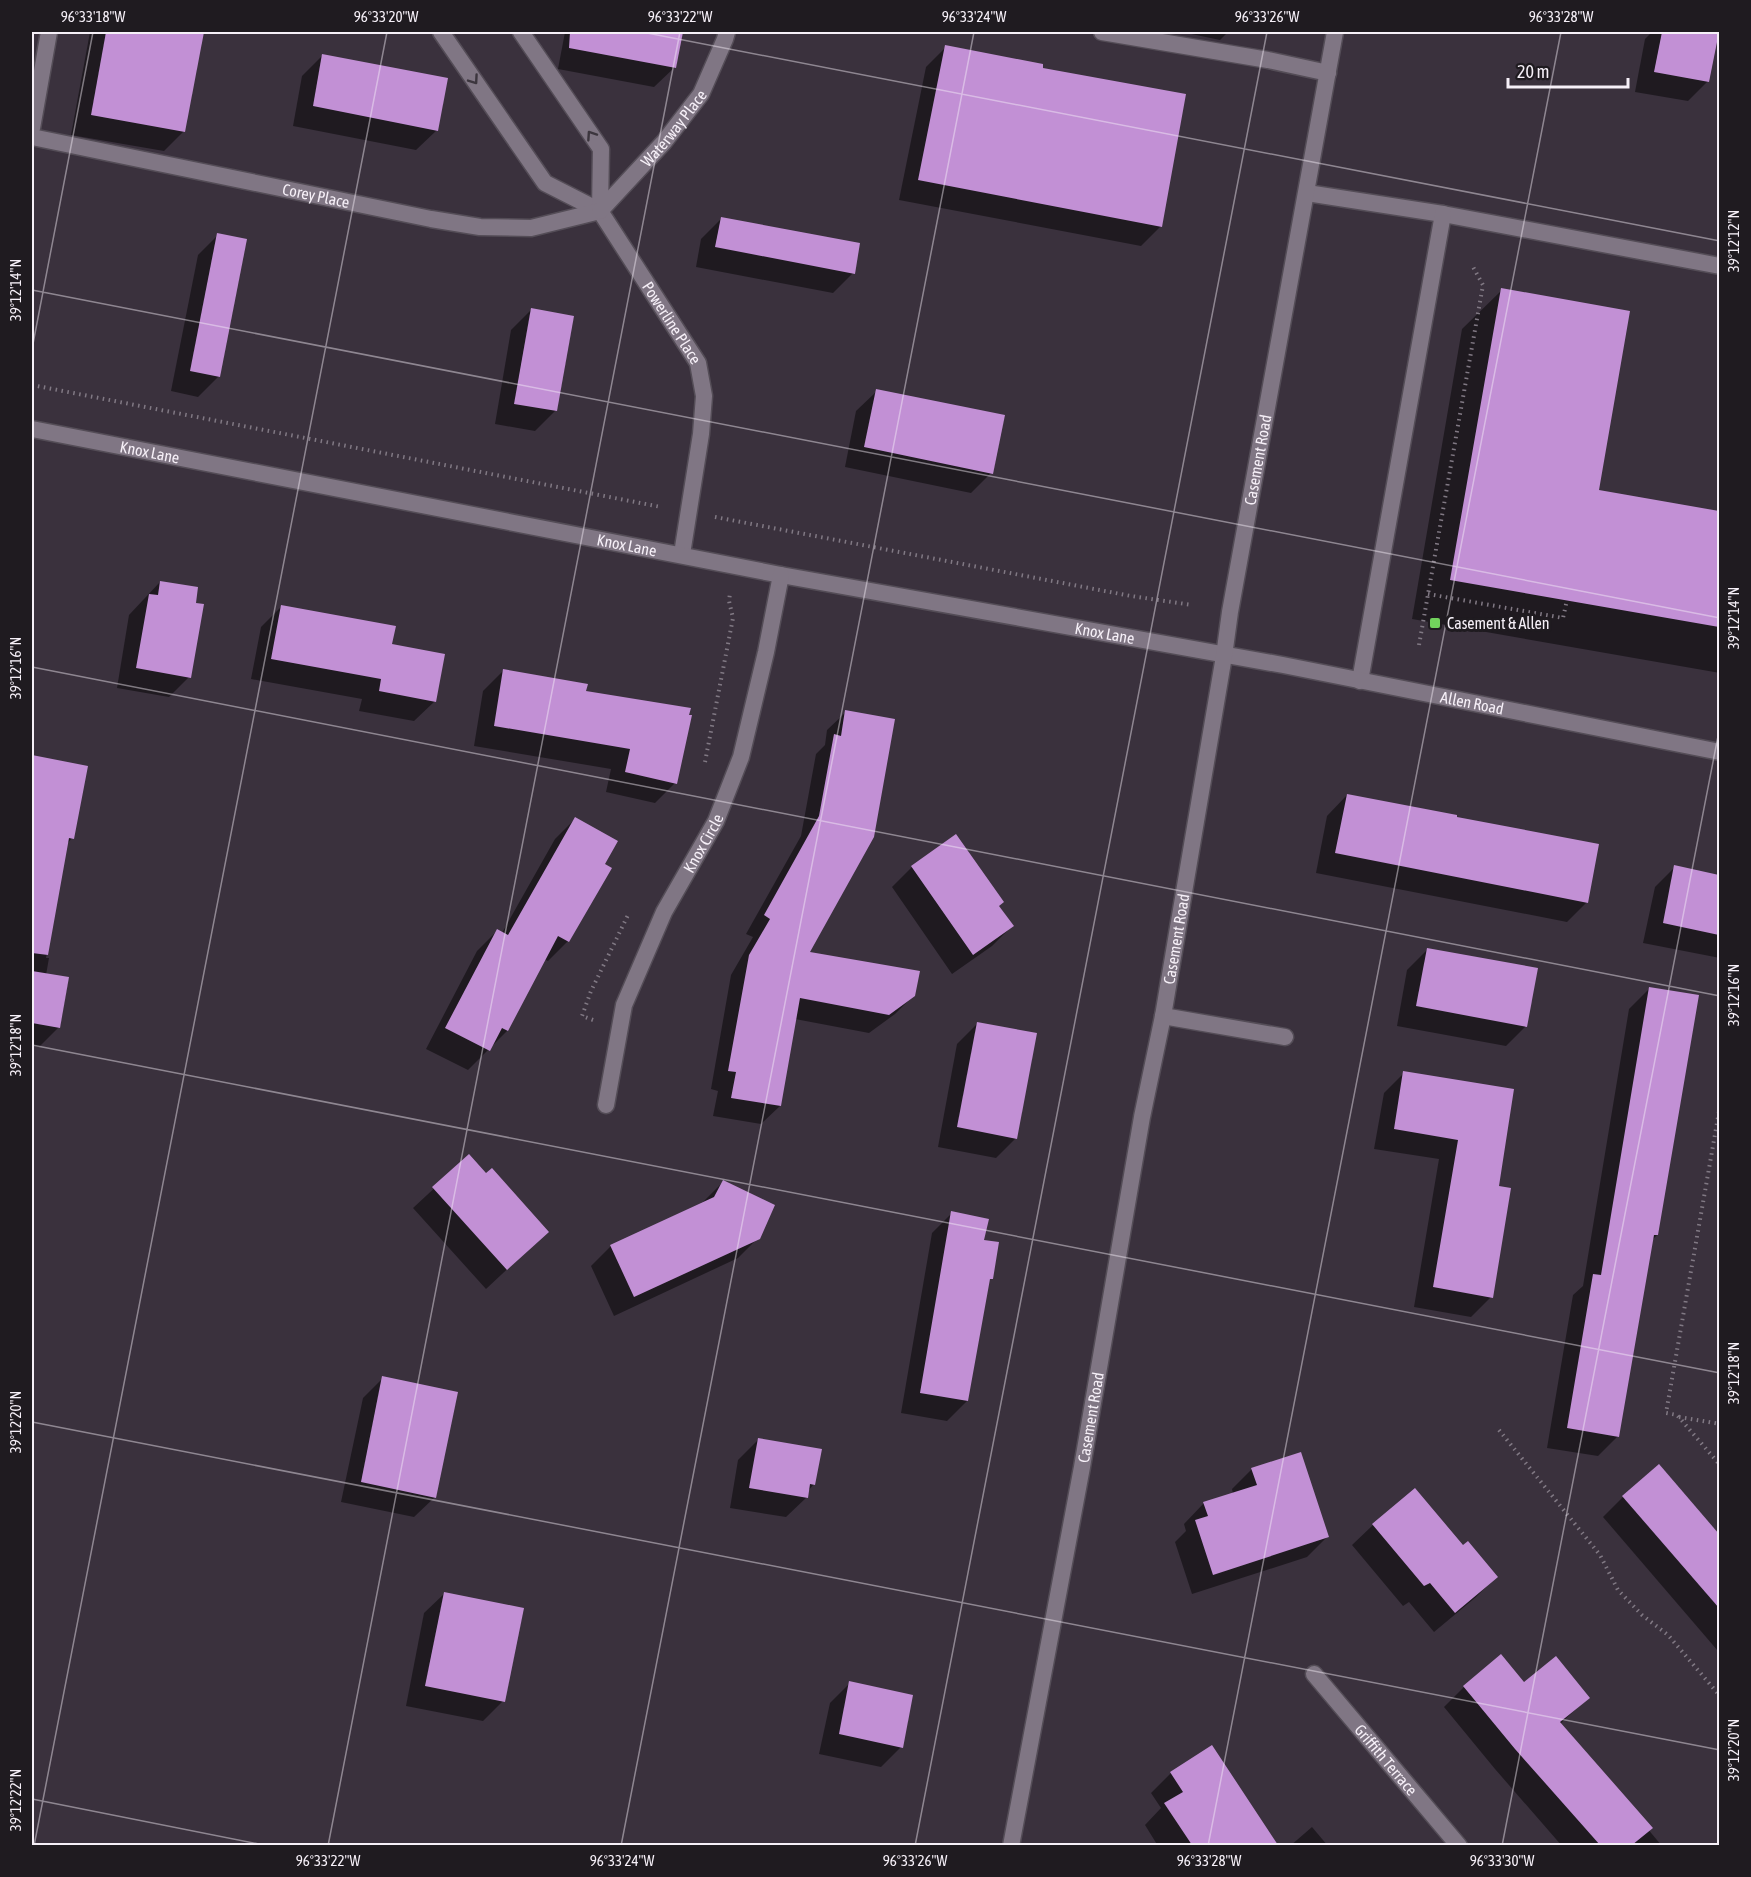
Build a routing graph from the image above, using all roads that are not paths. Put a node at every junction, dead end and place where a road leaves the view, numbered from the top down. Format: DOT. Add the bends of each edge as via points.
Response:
graph roads {
  1 [pos="49,32"];
  2 [pos="441,32"];
  3 [pos="521,32"];
  4 [pos="727,32"];
  5 [pos="1102,32"];
  6 [pos="1335,32"];
  7 [pos="1328,73"];
  8 [pos="32,128"];
  9 [pos="32,137"];
  10 [pos="1307,193"];
  11 [pos="600,211"];
  12 [pos="1443,214"];
  13 [pos="1719,266"];
  14 [pos="32,429"];
  15 [pos="682,554"];
  16 [pos="781,574"];
  17 [pos="1224,656"];
  18 [pos="1360,681"];
  19 [pos="1719,752"];
  20 [pos="1163,1016"];
  21 [pos="1286,1036"];
  22 [pos="606,1105"];
  23 [pos="1314,1674"];
  24 [pos="1011,1845"];
  25 [pos="1459,1845"];
  1 -- 8 [label="street"];
  2 -- 11 [label="street, one-way" via="545,183"];
  11 -- 3 [label="street, one-way" via="601,149"];
  4 -- 11 [label="street, Waterway Place" via="701,94 664,142"];
  5 -- 7 [label="street"];
  6 -- 7 [label="street, Casement Road"];
  7 -- 10 [label="street, Casement Road"];
  9 -- 11 [label="street, Corey Place" via="480,227 531,228"];
  10 -- 12 [label="street"];
  10 -- 17 [label="street, Casement Road"];
  11 -- 15 [label="street, Powerline Place" via="698,363 704,396 701,434"];
  12 -- 13 [label="street"];
  12 -- 18 [label="street"];
  14 -- 15 [label="street, Knox Lane"];
  15 -- 16 [label="street, Knox Lane"];
  16 -- 17 [label="street, Knox Lane"];
  16 -- 22 [label="street, Knox Circle" via="741,757 716,821 664,912 624,1005"];
  17 -- 18 [label="street, Allen Road"];
  17 -- 20 [label="street, Casement Road"];
  18 -- 19 [label="street, Allen Road"];
  20 -- 21 [label="street"];
  20 -- 24 [label="street, Casement Road"];
  23 -- 25 [label="street, Griffith Terrace"];
}
